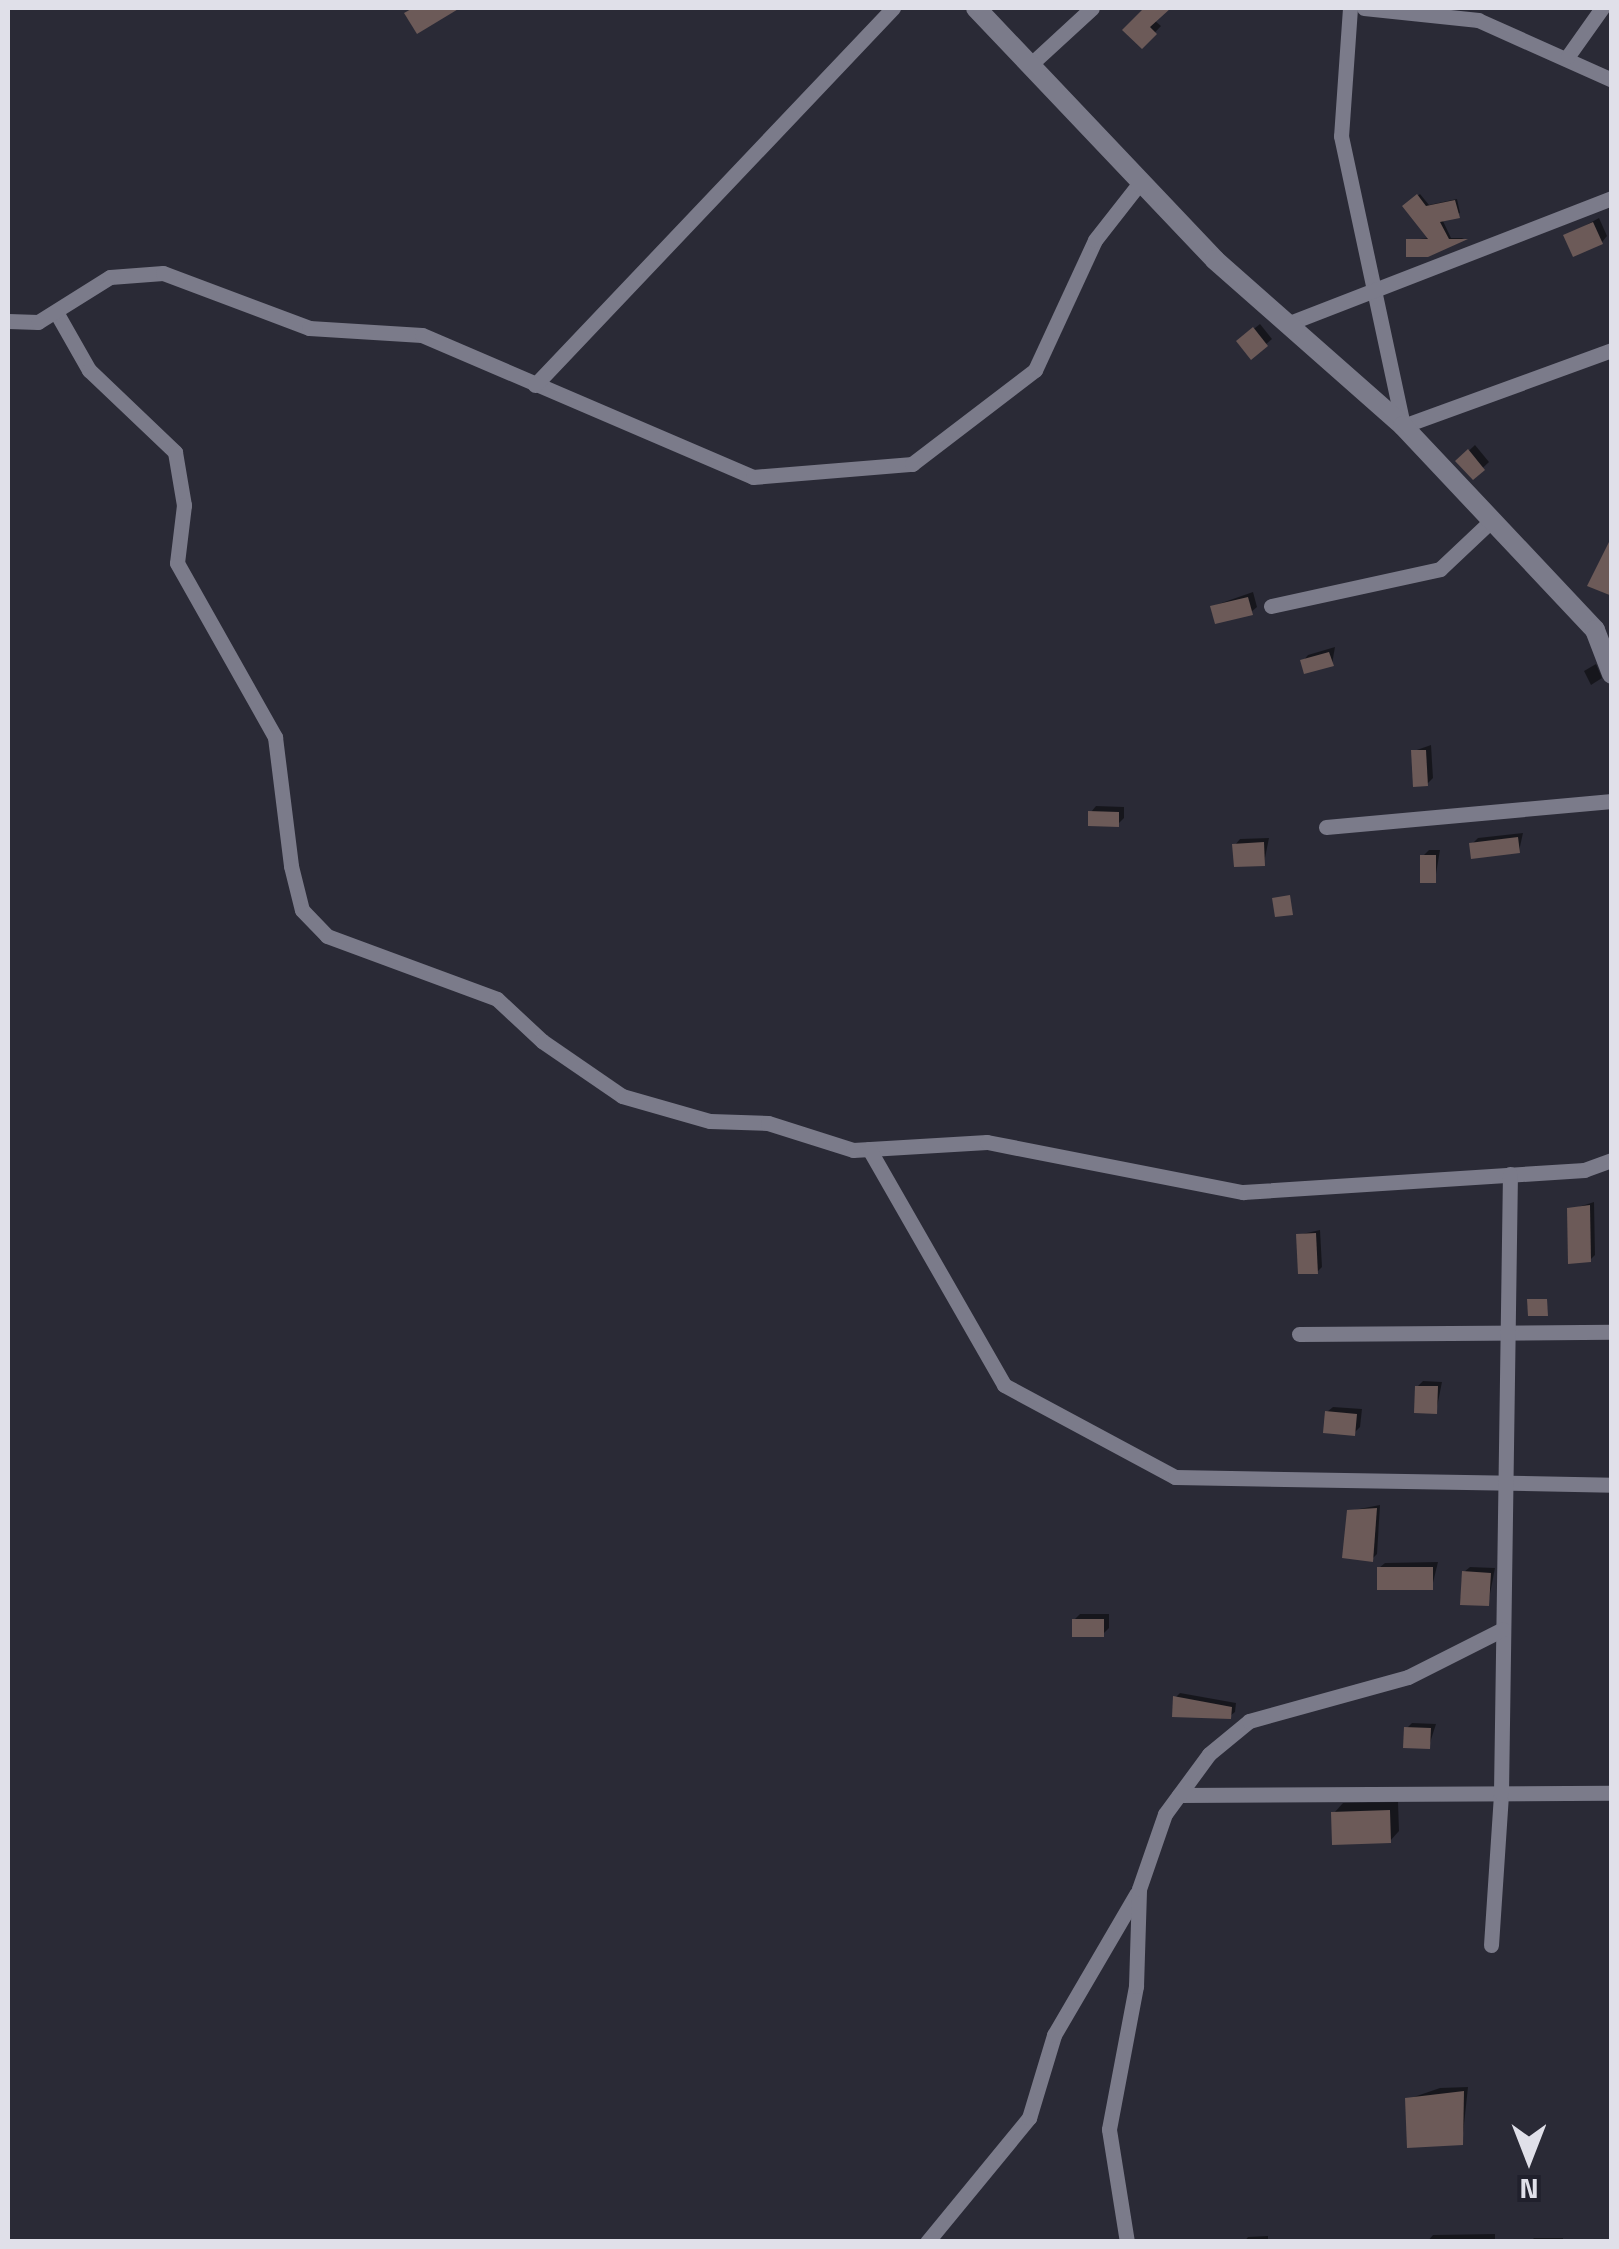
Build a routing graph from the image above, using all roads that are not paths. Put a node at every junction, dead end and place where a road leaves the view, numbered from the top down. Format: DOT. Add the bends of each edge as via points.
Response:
graph roads {
  1 [pos="893,8"];
  2 [pos="976,8"];
  3 [pos="1092,8"];
  4 [pos="1350,8"];
  5 [pos="1364,8"];
  6 [pos="1602,8"];
  7 [pos="1480,14"];
  8 [pos="1568,56"];
  9 [pos="1030,65"];
  10 [pos="1612,80"];
  11 [pos="1142,180"];
  12 [pos="1612,198"];
  13 [pos="1374,290"];
  14 [pos="56,312"];
  15 [pos="8,322"];
  16 [pos="1287,324"];
  17 [pos="1612,350"];
  18 [pos="535,385"];
  19 [pos="1404,426"];
  20 [pos="1492,520"];
  21 [pos="1271,606"];
  22 [pos="1603,627"];
  23 [pos="1612,674"];
  24 [pos="1612,801"];
  25 [pos="1326,827"];
  26 [pos="869,1149"];
  27 [pos="1612,1160"];
  28 [pos="1510,1174"];
  29 [pos="1508,1332"];
  30 [pos="1612,1332"];
  31 [pos="1299,1334"];
  32 [pos="1506,1483"];
  33 [pos="1612,1485"];
  34 [pos="1503,1630"];
  35 [pos="1612,1792"];
  36 [pos="1501,1793"];
  37 [pos="1179,1795"];
  38 [pos="1139,1889"];
  39 [pos="1492,1945"];
  40 [pos="927,2242"];
  41 [pos="1127,2242"];
  1 -- 18 [label="street"];
  2 -- 9 [label="street"];
  3 -- 9 [label="street"];
  4 -- 13 [label="street" via="1341,136"];
  5 -- 7 [label="street"];
  6 -- 8 [label="street"];
  7 -- 8 [label="street"];
  8 -- 10 [label="street"];
  9 -- 11 [label="street"];
  11 -- 16 [label="street" via="1215,260"];
  11 -- 18 [label="street" via="1095,240 1035,370 912,464 753,476"];
  12 -- 13 [label="street"];
  13 -- 16 [label="street"];
  13 -- 19 [label="street"];
  14 -- 15 [label="street" via="38,322"];
  14 -- 18 [label="street" via="110,277 163,272 309,328 422,335"];
  14 -- 26 [label="street" via="89,370 174,452 184,505 177,563 275,737 294,881 302,910 327,936 497,999 542,1042 622,1096 710,1121 768,1123"];
  16 -- 19 [label="street"];
  17 -- 19 [label="street"];
  19 -- 20 [label="street"];
  20 -- 21 [label="street" via="1440,570"];
  20 -- 22 [label="street"];
  22 -- 23 [label="street"];
  24 -- 25 [label="street"];
  26 -- 28 [label="street" via="987,1142 1243,1192"];
  26 -- 32 [label="street" via="1004,1385 1175,1478"];
  27 -- 28 [label="street" via="1584,1170"];
  28 -- 29 [label="street"];
  29 -- 30 [label="street"];
  29 -- 31 [label="street"];
  29 -- 32 [label="street"];
  32 -- 33 [label="street"];
  32 -- 34 [label="street"];
  34 -- 36 [label="street"];
  34 -- 37 [label="street" via="1408,1677 1249,1720 1209,1754"];
  35 -- 36 [label="street"];
  36 -- 37 [label="street"];
  36 -- 39 [label="street"];
  37 -- 38 [label="street" via="1165,1814"];
  38 -- 40 [label="street" via="1054,2035 1029,2118"];
  38 -- 41 [label="street" via="1136,1986 1109,2128"];
}
